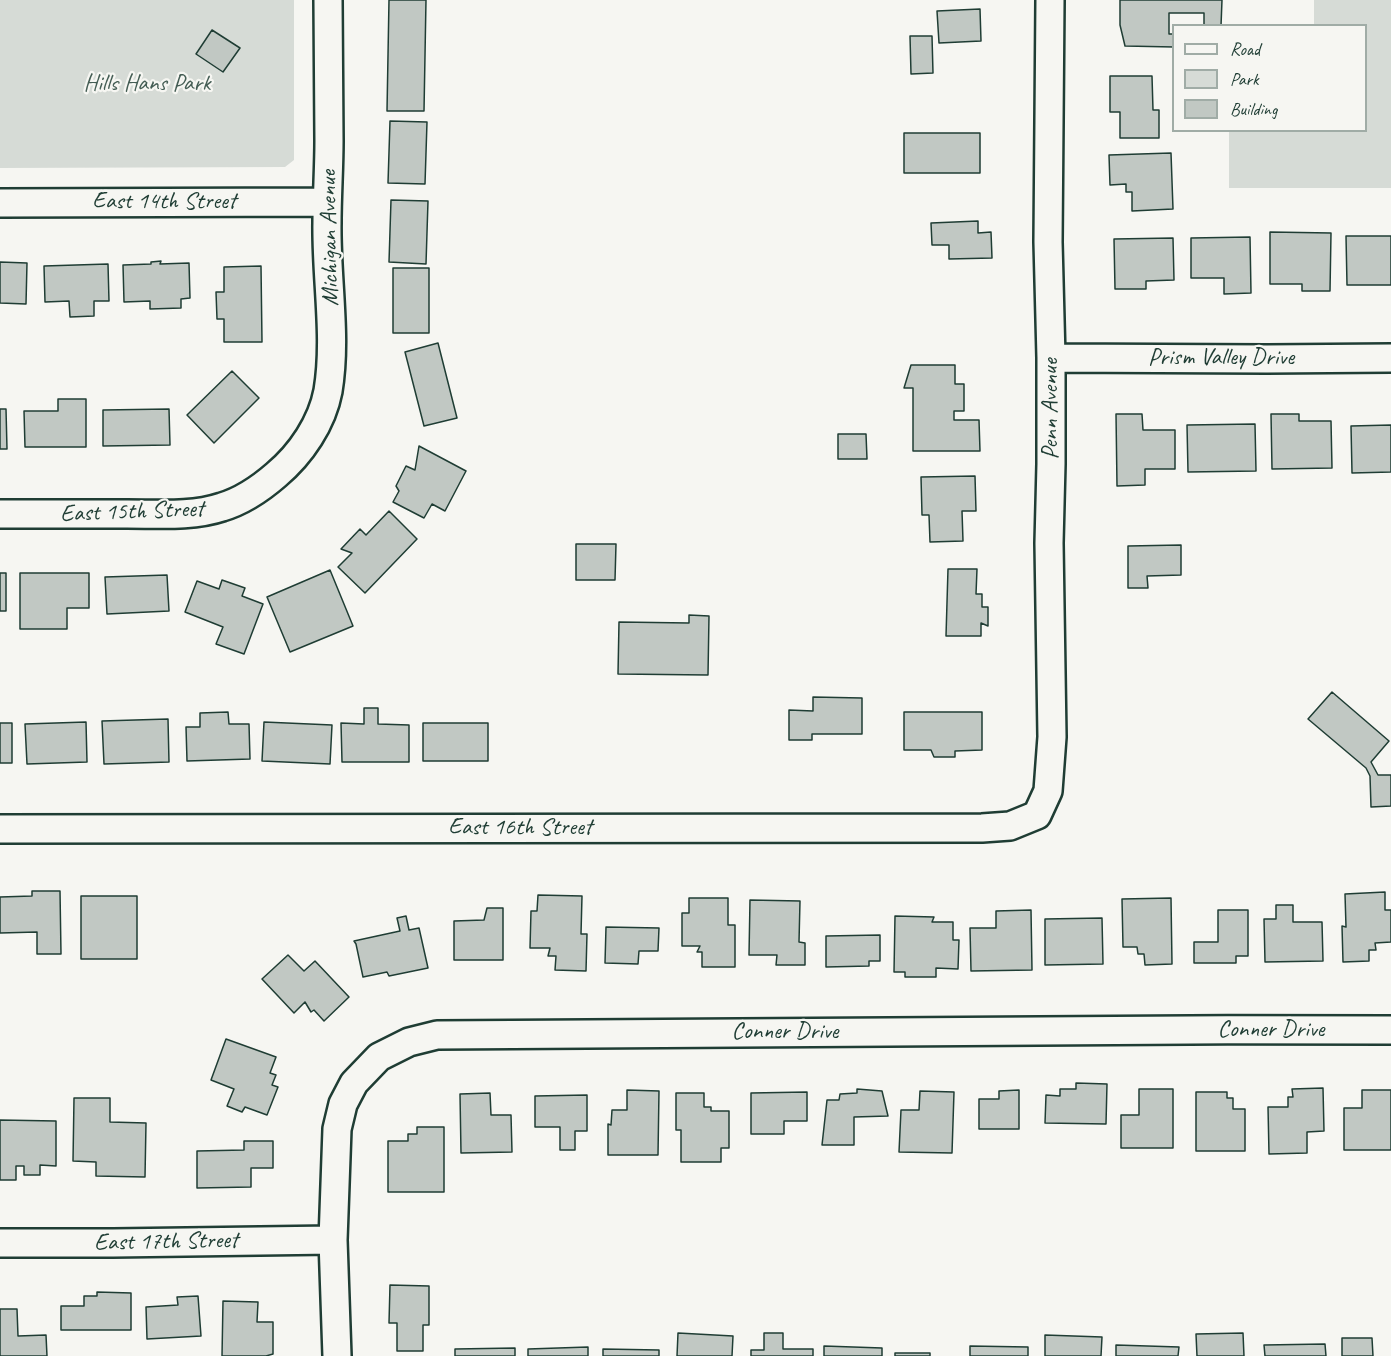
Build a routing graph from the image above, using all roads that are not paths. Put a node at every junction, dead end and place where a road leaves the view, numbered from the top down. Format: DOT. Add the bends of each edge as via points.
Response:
graph roads {
  1 [pos="328,0"];
  2 [pos="1050,0"];
  3 [pos="0,202"];
  4 [pos="327,202"];
  5 [pos="1051,358"];
  6 [pos="1391,358"];
  7 [pos="288,465"];
  8 [pos="0,514"];
  9 [pos="1037,815"];
  10 [pos="0,829"];
  11 [pos="1391,1030"];
  12 [pos="333,1240"];
  13 [pos="0,1243"];
  14 [pos="337,1356"];
  1 -- 4 [label="street, Michigan Avenue"];
  2 -- 5 [label="street, Penn Avenue"];
  3 -- 4 [label="street, East 14th Street"];
  4 -- 7 [label="street, Michigan Avenue" via="331,324 328,393 319,419"];
  5 -- 6 [label="street, Prism Valley Drive"];
  5 -- 9 [label="street, Penn Avenue" via="1052,737 1048,791"];
  7 -- 8 [label="street, East 15th Street" via="245,498 201,513"];
  9 -- 10 [label="street, East 16th Street" via="1011,826 982,828"];
  11 -- 12 [label="street, Conner Drive" via="437,1035 409,1042 380,1057 354,1083 343,1104 337,1129"];
  12 -- 13 [label="street, East 17th Street"];
  12 -- 14 [label="street, Conner Drive"];
}
